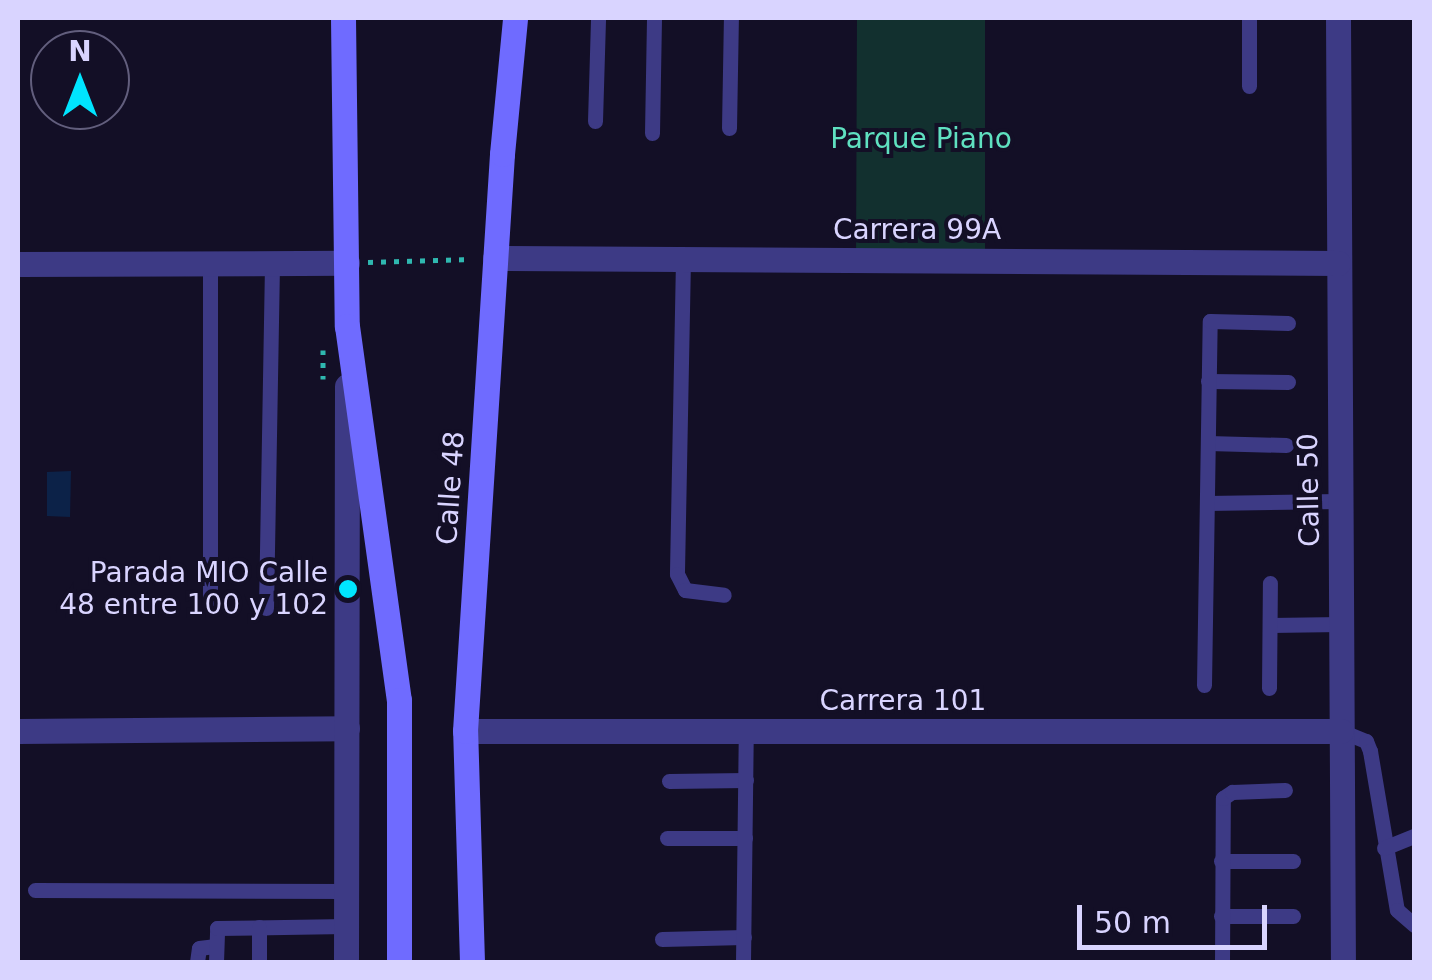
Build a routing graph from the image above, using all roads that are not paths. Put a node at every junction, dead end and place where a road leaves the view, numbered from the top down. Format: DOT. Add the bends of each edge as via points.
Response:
graph roads {
  1 [pos="344,18"];
  2 [pos="514,18"];
  3 [pos="598,18"];
  4 [pos="654,18"];
  5 [pos="731,18"];
  6 [pos="1241,18"];
  7 [pos="1250,18"];
  8 [pos="1338,18"];
  9 [pos="1249,86"];
  10 [pos="595,121"];
  11 [pos="729,128"];
  12 [pos="652,134"];
  13 [pos="495,258"];
  14 [pos="683,259"];
  15 [pos="347,262"];
  16 [pos="272,263"];
  17 [pos="1338,263"];
  18 [pos="18,264"];
  19 [pos="210,264"];
  20 [pos="1288,323"];
  21 [pos="347,326"];
  22 [pos="1208,381"];
  23 [pos="1288,382"];
  24 [pos="1208,443"];
  25 [pos="1286,444"];
  26 [pos="1339,501"];
  27 [pos="1207,503"];
  28 [pos="1270,583"];
  29 [pos="724,595"];
  30 [pos="210,606"];
  31 [pos="266,608"];
  32 [pos="1341,624"];
  33 [pos="1270,625"];
  34 [pos="1204,685"];
  35 [pos="1270,688"];
  36 [pos="348,728"];
  37 [pos="18,730"];
  38 [pos="466,730"];
  39 [pos="746,730"];
  40 [pos="1341,732"];
  41 [pos="746,780"];
  42 [pos="669,781"];
  43 [pos="1286,790"];
  44 [pos="1414,836"];
  45 [pos="667,838"];
  46 [pos="745,838"];
  47 [pos="1384,848"];
  48 [pos="1221,860"];
  49 [pos="1293,861"];
  50 [pos="35,890"];
  51 [pos="346,891"];
  52 [pos="1220,916"];
  53 [pos="1293,916"];
  54 [pos="346,926"];
  55 [pos="1414,926"];
  56 [pos="259,927"];
  57 [pos="744,937"];
  58 [pos="662,938"];
  59 [pos="216,954"];
  60 [pos="197,962"];
  61 [pos="259,962"];
  62 [pos="346,962"];
  63 [pos="400,962"];
  64 [pos="472,962"];
  65 [pos="743,962"];
  66 [pos="1222,962"];
  67 [pos="1343,962"];
  1 -- 15 [label="main road"];
  2 -- 13 [label="main road, Calle 48"];
  3 -- 10 [label="lane"];
  4 -- 12 [label="lane"];
  5 -- 11 [label="lane"];
  6 -- 7 [label="lane"];
  7 -- 9 [label="lane"];
  8 -- 17 [label="street, Calle 50"];
  13 -- 14 [label="street, Carrera 99A"];
  13 -- 38 [label="main road, Calle 48"];
  14 -- 17 [label="street, Carrera 99A"];
  14 -- 29 [label="lane" via="677,574 686,590"];
  15 -- 16 [label="street"];
  15 -- 21 [label="main road"];
  16 -- 19 [label="street"];
  16 -- 31 [label="lane"];
  17 -- 26 [label="street, Calle 50"];
  18 -- 19 [label="street"];
  19 -- 30 [label="lane"];
  20 -- 22 [label="lane" via="1210,321"];
  21 -- 36 [label="street"];
  21 -- 63 [label="main road" via="399,700"];
  22 -- 23 [label="lane"];
  22 -- 24 [label="lane"];
  24 -- 25 [label="lane"];
  24 -- 27 [label="lane"];
  26 -- 27 [label="lane"];
  26 -- 32 [label="street, Calle 50"];
  27 -- 34 [label="lane"];
  28 -- 33 [label="lane"];
  32 -- 33 [label="lane"];
  32 -- 40 [label="street, Calle 50"];
  33 -- 35 [label="lane"];
  36 -- 37 [label="street"];
  36 -- 51 [label="street"];
  38 -- 39 [label="street, Carrera 101"];
  38 -- 64 [label="main road, Calle 48"];
  39 -- 40 [label="street, Carrera 101"];
  39 -- 41 [label="lane"];
  40 -- 47 [label="lane" via="1366,740"];
  40 -- 67 [label="street, Calle 50"];
  41 -- 42 [label="lane"];
  41 -- 46 [label="lane"];
  43 -- 48 [label="lane" via="1223,798"];
  44 -- 47 [label="lane"];
  45 -- 46 [label="lane"];
  46 -- 57 [label="lane"];
  47 -- 55 [label="lane" via="1397,910"];
  48 -- 49 [label="lane"];
  48 -- 52 [label="lane"];
  50 -- 51 [label="lane"];
  51 -- 54 [label="street"];
  52 -- 53 [label="lane"];
  52 -- 66 [label="lane"];
  54 -- 56 [label="lane"];
  54 -- 62 [label="street"];
  56 -- 59 [label="lane" via="217,928"];
  56 -- 61 [label="lane"];
  57 -- 58 [label="lane"];
  57 -- 65 [label="lane"];
  59 -- 60 [label="lane" via="199,948"];
}
